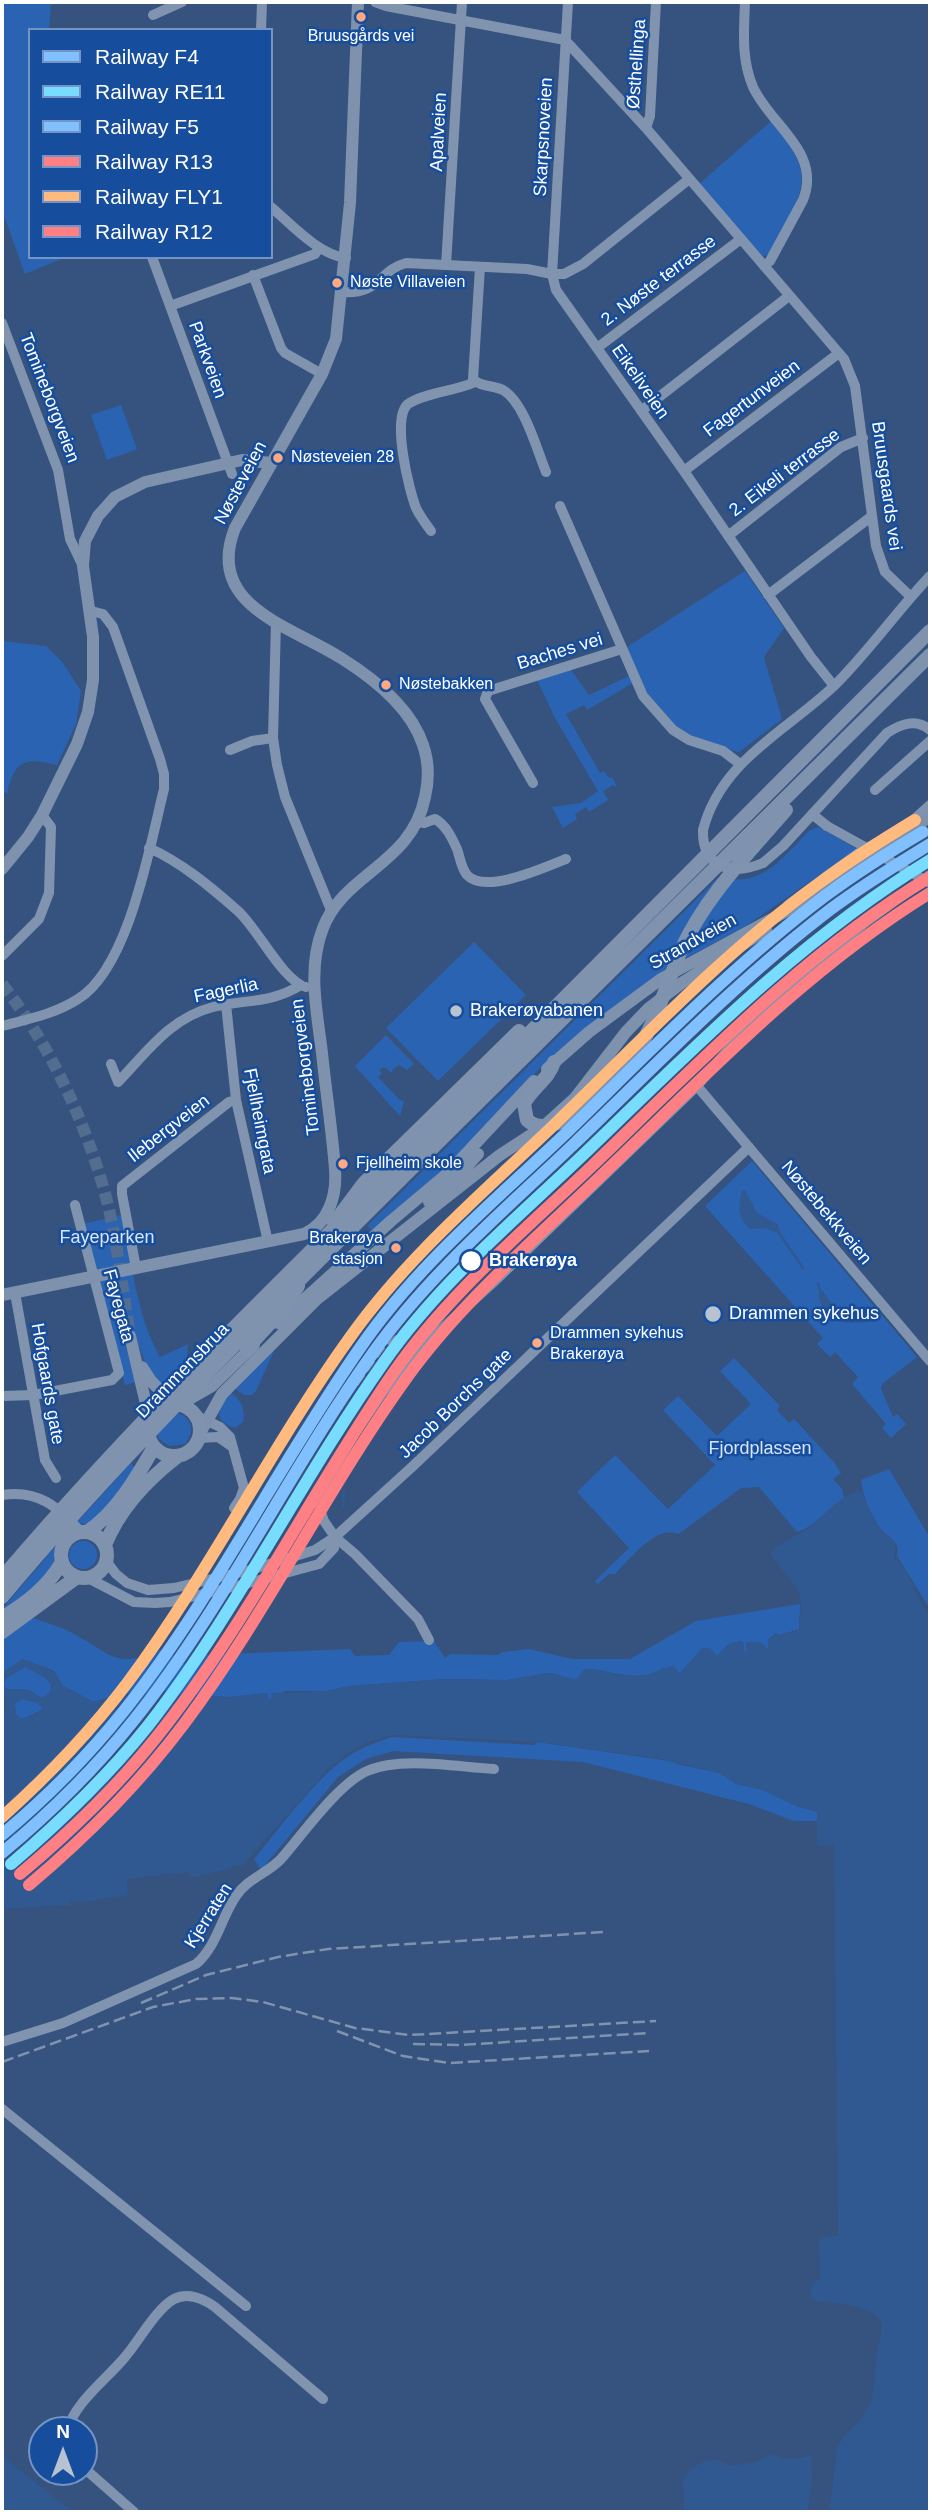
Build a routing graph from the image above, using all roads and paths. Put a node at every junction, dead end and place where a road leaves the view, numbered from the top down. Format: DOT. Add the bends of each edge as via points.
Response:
graph roads {
  1 [pos="182,2"];
  2 [pos="262,2"];
  3 [pos="358,2"];
  4 [pos="375,2"];
  5 [pos="462,2"];
  6 [pos="568,2"];
  7 [pos="656,2"];
  8 [pos="746,2"];
  9 [pos="153,15"];
  10 [pos="462,20"];
  11 [pos="261,28"];
  12 [pos="565,40"];
  13 [pos="646,128"];
  14 [pos="688,180"];
  15 [pos="273,209"];
  16 [pos="741,239"];
  17 [pos="319,248"];
  18 [pos="346,258"];
  19 [pos="153,259"];
  20 [pos="446,265"];
  21 [pos="764,265"];
  22 [pos="480,267"];
  23 [pos="552,274"];
  24 [pos="253,275"];
  25 [pos="342,292"];
  26 [pos="789,296"];
  27 [pos="170,306"];
  28 [pos="2,323"];
  29 [pos="597,348"];
  30 [pos="839,353"];
  31 [pos="322,374"];
  32 [pos="475,382"];
  33 [pos="641,411"];
  34 [pos="863,438"];
  35 [pos="232,466"];
  36 [pos="268,468"];
  37 [pos="684,471"];
  38 [pos="546,472"];
  39 [pos="560,506"];
  40 [pos="872,516"];
  41 [pos="430,531"];
  42 [pos="728,536"];
  43 [pos="83,566"];
  44 [pos="930,576"];
  45 [pos="768,595"];
  46 [pos="911,597"];
  47 [pos="91,611"];
  48 [pos="276,622"];
  49 [pos="930,631"];
  50 [pos="622,649"];
  51 [pos="930,655"];
  52 [pos="834,686"];
  53 [pos="865,720"];
  54 [pos="930,730"];
  55 [pos="274,738"];
  56 [pos="930,741"];
  57 [pos="230,750"];
  58 [pos="740,764"];
  59 [pos="533,783"];
  60 [pos="874,790"];
  61 [pos="930,805"];
  62 [pos="812,814"];
  63 [pos="42,816"];
  64 [pos="927,821"];
  65 [pos="417,822"];
  66 [pos="897,831"];
  67 [pos="149,848"];
  68 [pos="566,859"];
  69 [pos="2,869"];
  70 [pos="930,875"];
  71 [pos="930,883"];
  72 [pos="331,910"];
  73 [pos="749,931"];
  74 [pos="2,956"];
  75 [pos="307,986"];
  76 [pos="568,994"];
  77 [pos="226,1004"];
  78 [pos="2,1026"];
  79 [pos="554,1062"];
  80 [pos="111,1064"];
  81 [pos="697,1086"];
  82 [pos="236,1100"];
  83 [pos="492,1126"];
  84 [pos="543,1127"];
  85 [pos="749,1147"];
  86 [pos="396,1175"];
  87 [pos="75,1205"];
  88 [pos="428,1213"];
  89 [pos="387,1226"];
  90 [pos="268,1242"];
  91 [pos="136,1268"];
  92 [pos="94,1277"];
  93 [pos="8,1294"];
  94 [pos="247,1350"];
  95 [pos="930,1361"];
  96 [pos="34,1395"];
  97 [pos="2,1396"];
  98 [pos="176,1404"];
  99 [pos="201,1418"];
  100 [pos="149,1421"];
  101 [pos="199,1436"];
  102 [pos="154,1447"];
  103 [pos="231,1447"];
  104 [pos="178,1456"];
  105 [pos="56,1478"];
  106 [pos="2,1495"];
  107 [pos="234,1508"];
  108 [pos="56,1510"];
  109 [pos="84,1532"];
  110 [pos="335,1537"];
  111 [pos="66,1541"];
  112 [pos="105,1545"];
  113 [pos="106,1561"];
  114 [pos="62,1562"];
  115 [pos="2,1578"];
  116 [pos="82,1578"];
  117 [pos="2,1597"];
  118 [pos="2,1618"];
  119 [pos="2,1632"];
  120 [pos="429,1640"];
  121 [pos="494,1769"];
  122 [pos="2,2042"];
  123 [pos="2,2109"];
  124 [pos="246,2306"];
  125 [pos="323,2399"];
  126 [pos="74,2416"];
  127 [pos="98,2480"];
  128 [pos="134,2512"];
  1 -- 9 [label="street"];
  2 -- 11 [label="street"];
  3 -- 18 [label="main road, Nøsteveien"];
  4 -- 10 [label="street"];
  5 -- 10 [label="street, Apalveien"];
  6 -- 12 [label="street, Skarpsnoveien"];
  7 -- 13 [label="street, Østhellinga"];
  8 -- 21 [label="street" via="744,52 750,77 766,107 800,150 807,169 803,200"];
  10 -- 12 [label="street"];
  10 -- 20 [label="street, Apalveien"];
  12 -- 13 [label="street, Bruusgaards vei"];
  12 -- 23 [label="street, Skarpsnoveien"];
  13 -- 14 [label="street, Bruusgaards vei"];
  14 -- 16 [label="street, Bruusgaards vei"];
  14 -- 23 [label="street" via="583,264 564,274"];
  15 -- 17 [label="street"];
  16 -- 21 [label="street, Bruusgaards vei"];
  16 -- 29 [label="street, 2. Nøste terrasse"];
  17 -- 18 [label="street"];
  17 -- 24 [label="street" via="315,254"];
  18 -- 25 [label="main road, Nøsteveien"];
  19 -- 27 [label="street, Parkveien"];
  20 -- 22 [label="street"];
  20 -- 25 [label="street" via="403,263 371,288"];
  21 -- 26 [label="street, Bruusgaards vei"];
  22 -- 23 [label="street"];
  22 -- 32 [label="street"];
  23 -- 29 [label="street, Eikeliveien" via="556,290"];
  24 -- 27 [label="street"];
  24 -- 31 [label="street" via="285,354"];
  25 -- 31 [label="main road, Nøsteveien" via="336,339"];
  26 -- 30 [label="street, Bruusgaards vei"];
  26 -- 33 [label="street"];
  27 -- 35 [label="street, Parkveien"];
  28 -- 43 [label="street, Tomineborgveien" via="58,470 70,540"];
  29 -- 33 [label="street, Eikeliveien"];
  30 -- 34 [label="street, Bruusgaards vei" via="851,371"];
  30 -- 37 [label="street, Fagertunveien"];
  31 -- 36 [label="main road, Nøsteveien"];
  32 -- 38 [label="street" via="512,398"];
  32 -- 41 [label="street" via="411,402 401,414 412,494"];
  33 -- 37 [label="street, Eikeliveien"];
  34 -- 40 [label="street, Bruusgaards vei"];
  34 -- 42 [label="street, 2. Eikeli terrasse" via="841,447"];
  35 -- 36 [label="main road"];
  35 -- 43 [label="main road" via="145,482 115,497 90,530"];
  36 -- 48 [label="main road, Nøsteveien" via="232,534 228,565 243,598"];
  37 -- 42 [label="street, Eikeliveien"];
  39 -- 50 [label="street, Baches vei"];
  40 -- 45 [label="street"];
  40 -- 46 [label="street, Bruusgaards vei" via="885,572"];
  42 -- 45 [label="street, Eikeliveien"];
  43 -- 47 [label="main road"];
  44 -- 46 [label="street"];
  45 -- 52 [label="street, Eikeliveien"];
  46 -- 52 [label="street"];
  47 -- 63 [label="main road" via="93,665 88,712"];
  47 -- 67 [label="street" via="103,614 113,627 164,774"];
  48 -- 55 [label="street"];
  48 -- 65 [label="main road, Nøsteveien" via="355,667 411,720 423,742 428,766 425,801"];
  49 -- 76 [label="highway"];
  50 -- 58 [label="street, Baches vei" via="638,686 663,721"];
  50 -- 59 [label="street, Baches vei" via="488,691 485,699"];
  51 -- 53 [label="highway"];
  52 -- 58 [label="street"];
  53 -- 84 [label="highway, bridge" via="713,894 695,921 634,1056 613,1082 579,1110"];
  53 -- 86 [label="highway"];
  54 -- 62 [label="street" via="908,723 887,733"];
  55 -- 57 [label="street"];
  55 -- 72 [label="street" via="285,797"];
  56 -- 60 [label="street"];
  58 -- 62 [label="street, bridge" via="716,796 703,830 705,848 720,865 738,870 763,863"];
  61 -- 66 [label="street"];
  62 -- 71 [label="street, bridge"];
  63 -- 69 [label="main road"];
  63 -- 74 [label="street" via="51,827 49,894 39,919"];
  64 -- 66 [label="street"];
  64 -- 73 [label="main road, Strandveien" via="805,901"];
  64 -- 84 [label="main road, Strandveien" via="892,852 683,982 649,1008 589,1082"];
  65 -- 68 [label="street" via="435,818 441,822 464,870 477,881 515,878"];
  65 -- 72 [label="main road, Nøsteveien" via="402,846"];
  66 -- 73 [label="street"];
  67 -- 75 [label="street, Tomineborgveien" via="168,856 240,912 291,978"];
  67 -- 78 [label="street" via="124,936 97,981 80,998 54,1012"];
  70 -- 81 [label="street" via="783,992 737,1037"];
  72 -- 75 [label="main road, Nøsteveien"];
  73 -- 79 [label="main road, Strandveien" via="661,979"];
  75 -- 77 [label="street, Fagerlia" via="279,997"];
  75 -- 90 [label="main road, Tomineborgveien" via="335,1189 317,1227"];
  76 -- 86 [label="highway"];
  76 -- 94 [label="highway" via="551,1002 496,1052 364,1183 320,1245 284,1308"];
  77 -- 80 [label="street, Fagerlia" via="173,1024 118,1082"];
  77 -- 82 [label="street, Fjellheimgata"];
  79 -- 83 [label="main road, Strandveien"];
  79 -- 84 [label="highway" via="524,1104 527,1120"];
  81 -- 85 [label="street, Nøstebekkveien"];
  81 -- 110 [label="street" via="414,1354 383,1392 320,1496 324,1521"];
  82 -- 90 [label="street, Fjellheimgata"];
  82 -- 91 [label="street, Ilebergveien" via="122,1186"];
  83 -- 88 [label="main road" via="490,1139 428,1203"];
  83 -- 89 [label="main road" via="448,1173"];
  84 -- 88 [label="main road, Strandveien" via="499,1155"];
  85 -- 95 [label="street, Nøstebekkveien"];
  85 -- 110 [label="street, Jacob Borchs gate"];
  86 -- 115 [label="highway, Drammensbrua, bridge" via="166,1397"];
  86 -- 117 [label="highway, Drammensbrua, bridge" via="157,1424"];
  87 -- 92 [label="street, Fayegata"];
  88 -- 89 [label="main road" via="414,1213"];
  88 -- 99 [label="main road, Strandveien" via="306,1309"];
  89 -- 94 [label="main road"];
  90 -- 91 [label="main road, Tomineborgveien"];
  91 -- 92 [label="main road, Tomineborgveien"];
  92 -- 93 [label="main road, Tomineborgveien"];
  92 -- 96 [label="street, Fayegata" via="118,1376"];
  93 -- 96 [label="street, Hofgaards gate"];
  94 -- 98 [label="main road" via="212,1386"];
  96 -- 97 [label="street"];
  96 -- 105 [label="street, Hofgaards gate" via="45,1460"];
  98 -- 99 [label="highway"];
  98 -- 100 [label="highway" via="159,1409"];
  98 -- 100 [label="main road" via="154,1386 130,1336"];
  99 -- 101 [label="highway"];
  99 -- 103 [label="street" via="226,1432"];
  100 -- 102 [label="highway" via="148,1435"];
  101 -- 103 [label="street" via="218,1437"];
  101 -- 104 [label="highway" via="193,1448"];
  102 -- 104 [label="highway"];
  102 -- 109 [label="highway" via="102,1521"];
  103 -- 107 [label="street" via="244,1488"];
  104 -- 112 [label="highway" via="145,1485 112,1528"];
  106 -- 108 [label="street" via="28,1493"];
  108 -- 109 [label="street"];
  108 -- 111 [label="street"];
  109 -- 111 [label="highway"];
  109 -- 112 [label="highway"];
  110 -- 113 [label="street, Jacob Borchs gate" via="306,1554 174,1588 133,1586"];
  110 -- 116 [label="street, Jacob Borchs gate" via="334,1548 319,1564 170,1602 134,1602"];
  110 -- 120 [label="street" via="402,1601"];
  111 -- 114 [label="highway"];
  112 -- 113 [label="highway"];
  113 -- 116 [label="highway" via="100,1572"];
  114 -- 116 [label="highway" via="67,1572"];
  114 -- 118 [label="highway" via="54,1577"];
  116 -- 119 [label="highway"];
  121 -- 122 [label="street, Kjerraten" via="419,1764 387,1765 366,1772 343,1788 272,1868 237,1894 207,1953 196,1964 63,2023"];
  123 -- 124 [label="street"];
  125 -- 126 [label="street" via="215,2306 183,2296 169,2302"];
  127 -- 128 [label="street"];
}
